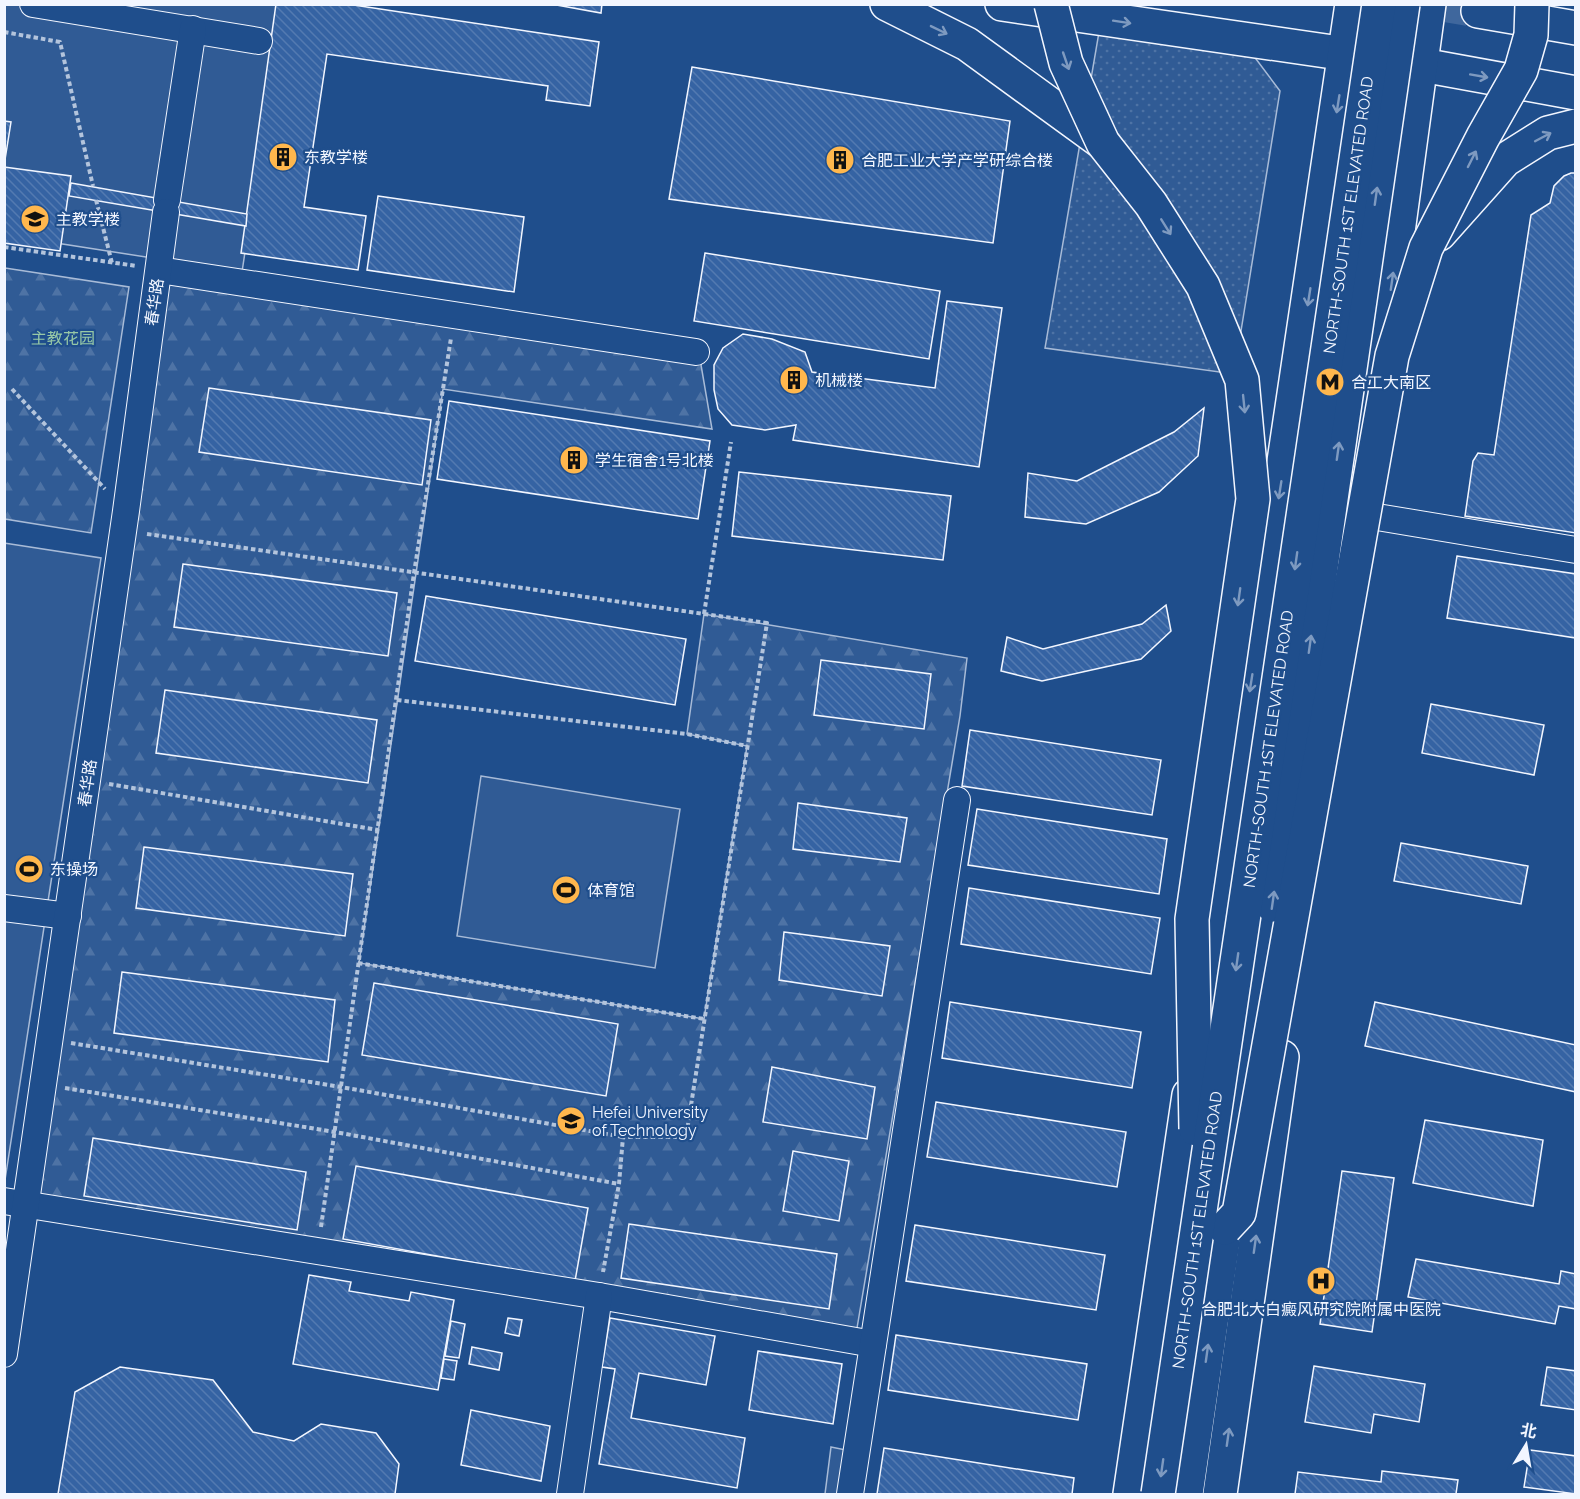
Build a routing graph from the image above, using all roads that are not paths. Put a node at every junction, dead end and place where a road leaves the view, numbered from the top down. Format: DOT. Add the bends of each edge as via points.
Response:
graph roads {
  1 [pos="33,4"];
  2 [pos="887,4"];
  3 [pos="1002,4"];
  4 [pos="1051,4"];
  5 [pos="1352,4"];
  6 [pos="1379,4"];
  7 [pos="1403,4"];
  8 [pos="1430,4"];
  9 [pos="1532,4"];
  10 [pos="1478,11"];
  11 [pos="1575,28"];
  12 [pos="193,30"];
  13 [pos="260,41"];
  14 [pos="1345,55"];
  15 [pos="1422,65"];
  16 [pos="1575,93"];
  17 [pos="1575,126"];
  18 [pos="1103,143"];
  19 [pos="1426,248"];
  20 [pos="159,270"];
  21 [pos="696,352"];
  22 [pos="1359,514"];
  23 [pos="1575,550"];
  24 [pos="957,800"];
  25 [pos="4,908"];
  26 [pos="68,916"];
  27 [pos="15,1203"];
  28 [pos="1211,1226"];
  29 [pos="599,1296"];
  30 [pos="873,1344"];
  31 [pos="4,1354"];
  32 [pos="570,1494"];
  33 [pos="850,1494"];
  34 [pos="1130,1494"];
  35 [pos="1158,1494"];
  36 [pos="1186,1494"];
  37 [pos="1220,1494"];
  1 -- 12 [label="street"];
  2 -- 18 [label="main road, one-way" via="967,44"];
  3 -- 14 [label="main road, one-way"];
  4 -- 18 [label="main road, one-way, bridge" via="1066,63"];
  5 -- 14 [label="main road"];
  6 -- 28 [label="main road, NORTH-SOUTH 1ST ELEVATED ROAD, one-way, bridge"];
  28 -- 7 [label="main road, NORTH-SOUTH 1ST ELEVATED ROAD, one-way, bridge"];
  8 -- 15 [label="main road"];
  19 -- 9 [label="main road, one-way, bridge" via="1521,70 1531,35"];
  10 -- 11 [label="main road"];
  12 -- 13 [label="street"];
  12 -- 20 [label="street, 春华路"];
  14 -- 15 [label="main road"];
  14 -- 34 [label="main road, one-way"];
  15 -- 16 [label="main road, one-way"];
  22 -- 15 [label="main road, one-way"];
  19 -- 17 [label="main road, one-way, bridge" via="1505,160 1548,133"];
  18 -- 28 [label="main road, one-way, bridge" via="1151,204 1203,286 1242,380 1253,499 1192,919"];
  19 -- 28 [label="main road, bridge" via="1392,356 1239,1213"];
  20 -- 21 [label="street"];
  20 -- 26 [label="street, 春华路"];
  22 -- 23 [label="street"];
  37 -- 22 [label="main road, one-way"];
  24 -- 30 [label="street"];
  25 -- 26 [label="street"];
  26 -- 27 [label="street, 春华路" via="44,1085"];
  27 -- 29 [label="street"];
  27 -- 31 [label="street, 春华路"];
  28 -- 35 [label="main road, NORTH-SOUTH 1ST ELEVATED ROAD, one-way, bridge"];
  36 -- 28 [label="main road, NORTH-SOUTH 1ST ELEVATED ROAD, one-way"];
  29 -- 30 [label="street"];
  29 -- 32 [label="street"];
  30 -- 33 [label="street"];
}
